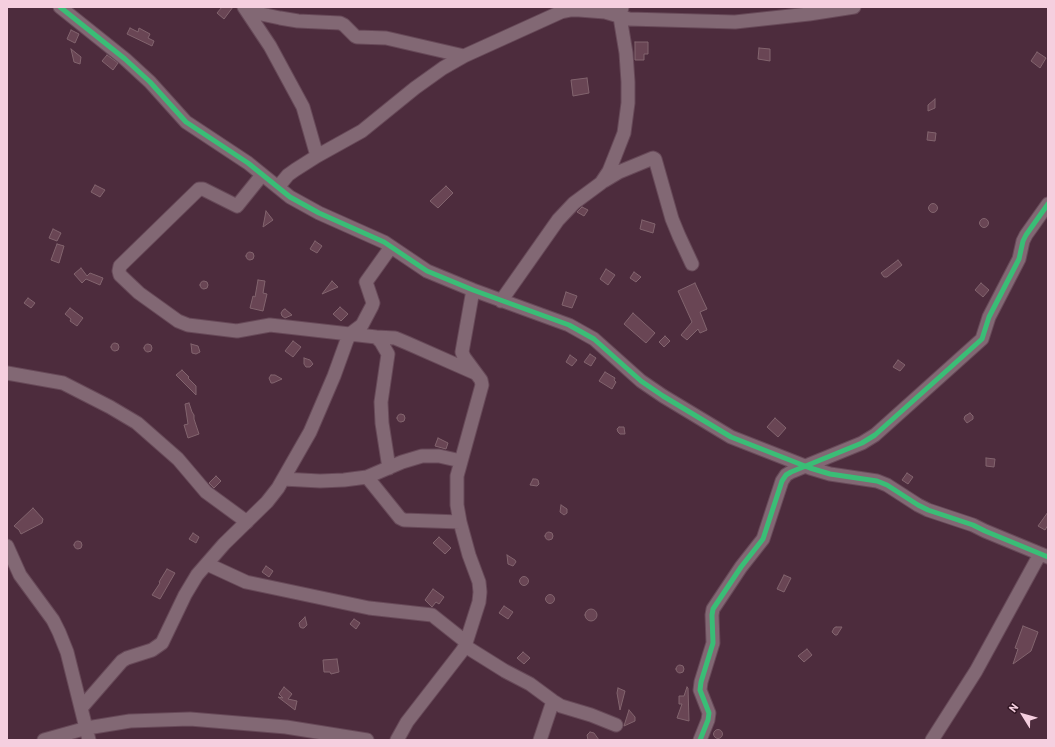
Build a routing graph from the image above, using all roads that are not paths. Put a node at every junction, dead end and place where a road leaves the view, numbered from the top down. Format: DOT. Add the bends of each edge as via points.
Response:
graph roads {
  1 [pos="60,7"];
  2 [pos="854,7"];
  3 [pos="245,9"];
  4 [pos="604,10"];
  5 [pos="621,12"];
  6 [pos="464,56"];
  7 [pos="317,156"];
  8 [pos="262,175"];
  9 [pos="601,183"];
  10 [pos="278,187"];
  11 [pos="1048,204"];
  12 [pos="391,247"];
  13 [pos="692,264"];
  14 [pos="473,290"];
  15 [pos="501,301"];
  16 [pos="350,334"];
  17 [pos="376,338"];
  18 [pos="407,343"];
  19 [pos="388,354"];
  20 [pos="7,373"];
  21 [pos="476,374"];
  22 [pos="461,461"];
  23 [pos="806,466"];
  24 [pos="389,468"];
  25 [pos="367,477"];
  26 [pos="283,479"];
  27 [pos="246,522"];
  28 [pos="460,522"];
  29 [pos="7,546"];
  30 [pos="1044,555"];
  31 [pos="207,564"];
  32 [pos="466,644"];
  33 [pos="553,701"];
  34 [pos="82,707"];
  35 [pos="616,725"];
  36 [pos="88,734"];
  37 [pos="44,740"];
  38 [pos="367,740"];
  39 [pos="397,740"];
  40 [pos="540,740"];
  41 [pos="700,740"];
  42 [pos="932,740"];
  1 -- 8 [label="street" via="125,59 186,122"];
  2 -- 5 [label="street" via="735,22 663,20"];
  3 -- 6 [label="street" via="298,21 340,23 357,37 386,38"];
  3 -- 7 [label="street" via="270,46 303,107"];
  4 -- 5 [label="street"];
  4 -- 6 [label="street" via="561,12"];
  5 -- 9 [label="street" via="628,103 624,134 609,171"];
  6 -- 7 [label="street" via="415,88 362,130"];
  7 -- 10 [label="street" via="288,175"];
  8 -- 10 [label="street"];
  8 -- 16 [label="street" via="237,206 199,189 120,266 120,275 139,293 178,321 188,325 237,331 270,326"];
  9 -- 13 [label="street" via="619,172 655,159 672,219"];
  9 -- 15 [label="street" via="574,203 558,220"];
  10 -- 12 [label="street" via="290,197 319,213"];
  11 -- 23 [label="street" via="1023,241 1019,259 982,338 875,435"];
  12 -- 14 [label="street" via="427,271"];
  12 -- 16 [label="street" via="366,282 372,306 362,325"];
  14 -- 15 [label="street"];
  14 -- 21 [label="street" via="462,352"];
  15 -- 23 [label="street" via="569,325 594,339 641,381 731,437"];
  16 -- 17 [label="street"];
  16 -- 26 [label="street" via="310,432"];
  17 -- 18 [label="street" via="395,338"];
  17 -- 19 [label="street"];
  18 -- 19 [label="street"];
  18 -- 21 [label="street"];
  19 -- 24 [label="street" via="381,402"];
  20 -- 27 [label="street" via="63,383 137,423 178,459 206,492"];
  21 -- 22 [label="street" via="482,385"];
  22 -- 24 [label="street" via="439,456 422,456"];
  22 -- 28 [label="street" via="457,476"];
  23 -- 30 [label="street" via="830,474 877,481 928,510 973,525"];
  23 -- 41 [label="street" via="786,475 782,481 763,539 713,609 713,643 700,690 709,713"];
  24 -- 25 [label="street"];
  25 -- 26 [label="street" via="320,481"];
  25 -- 28 [label="street" via="404,520"];
  26 -- 27 [label="street" via="267,502"];
  27 -- 31 [label="street"];
  28 -- 32 [label="street" via="480,592"];
  29 -- 34 [label="street" via="20,575 59,632"];
  30 -- 42 [label="street"];
  31 -- 32 [label="street" via="246,582 369,608 432,615"];
  31 -- 34 [label="street" via="185,595 162,643 152,650 122,661"];
  32 -- 33 [label="street"];
  32 -- 39 [label="street" via="407,722"];
  33 -- 35 [label="street"];
  33 -- 40 [label="street"];
  34 -- 36 [label="street"];
  36 -- 37 [label="street"];
  36 -- 38 [label="street" via="130,721 190,719 286,727"];
}
